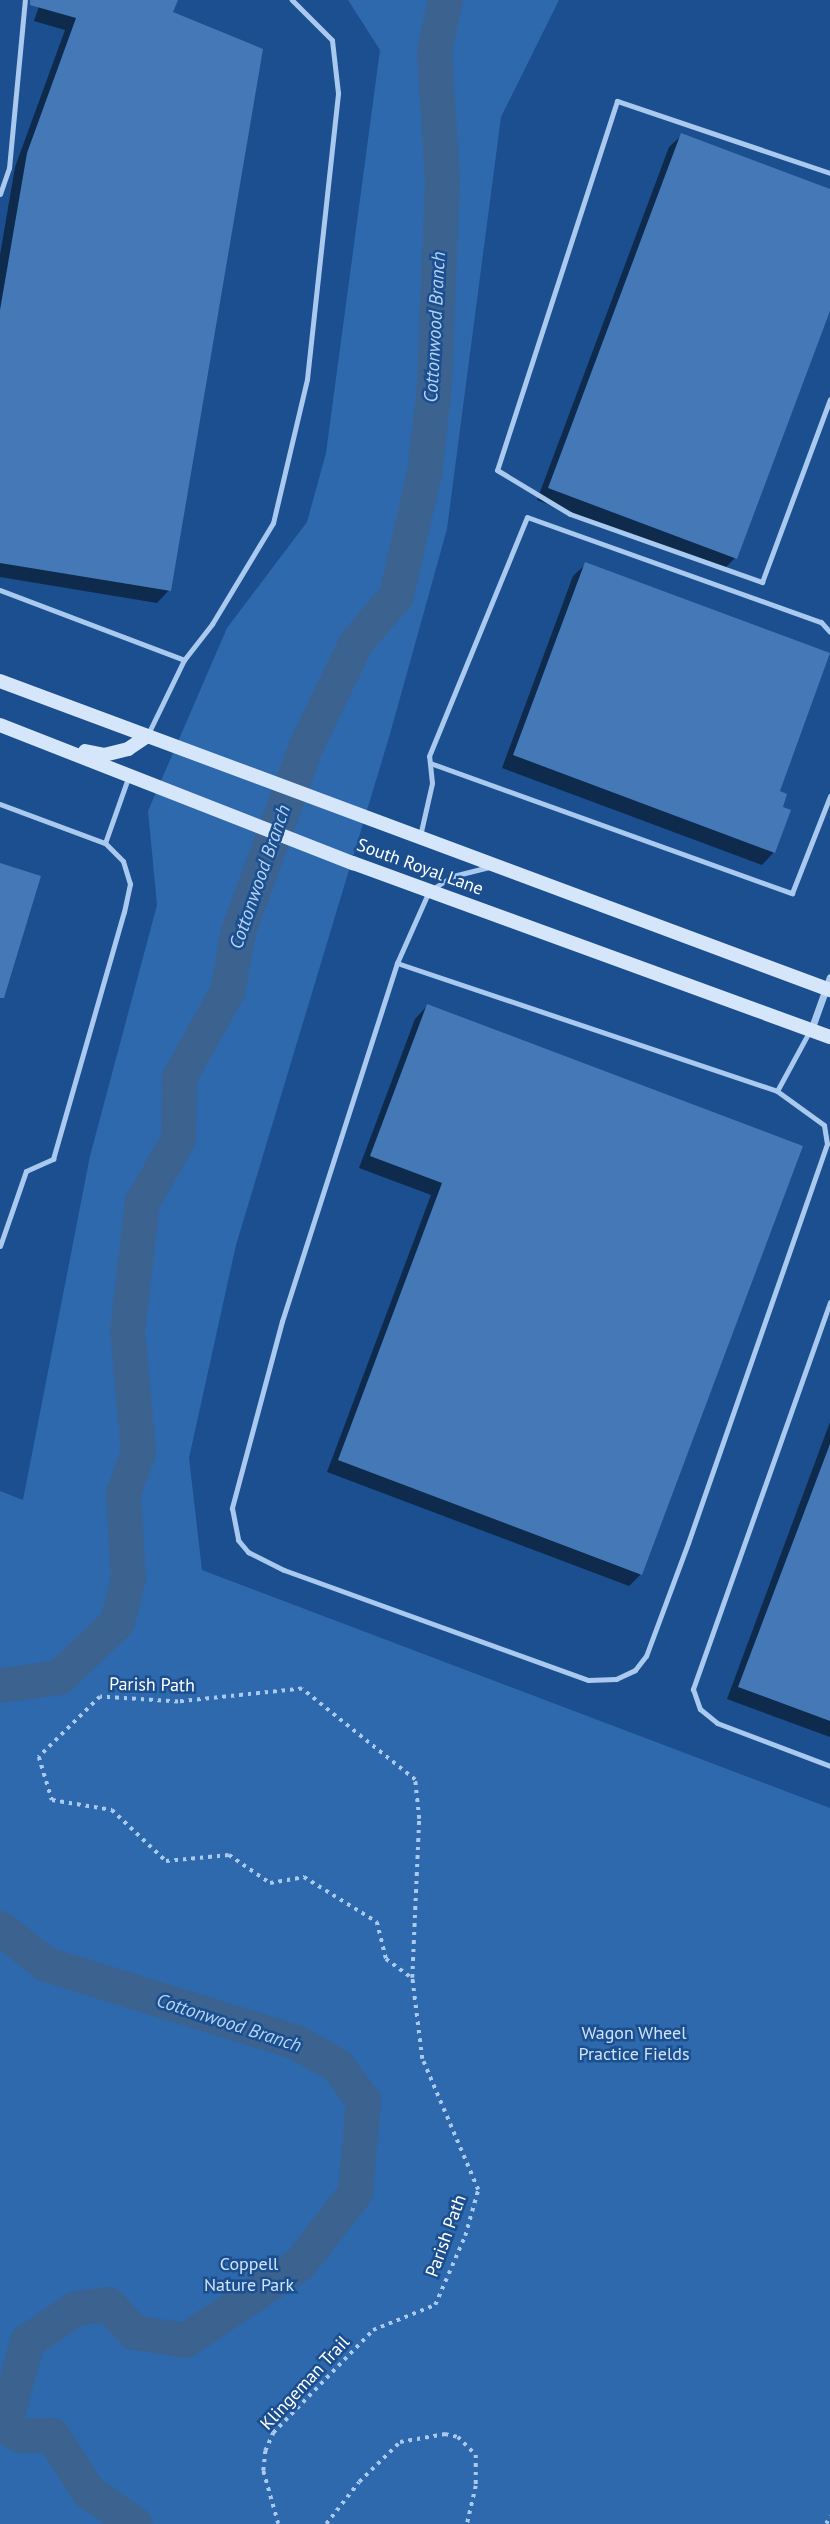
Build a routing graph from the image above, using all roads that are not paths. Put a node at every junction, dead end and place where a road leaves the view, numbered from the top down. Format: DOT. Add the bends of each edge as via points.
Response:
graph roads {
  1 [pos="25,0"];
  2 [pos="292,0"];
  3 [pos="830,173"];
  4 [pos="0,194"];
  5 [pos="830,398"];
  6 [pos="0,590"];
  7 [pos="830,632"];
  8 [pos="184,660"];
  9 [pos="0,681"];
  10 [pos="0,725"];
  11 [pos="147,736"];
  12 [pos="56,746"];
  13 [pos="430,763"];
  14 [pos="130,775"];
  15 [pos="830,796"];
  16 [pos="0,804"];
  17 [pos="420,838"];
  18 [pos="105,842"];
  19 [pos="495,866"];
  20 [pos="429,891"];
  21 [pos="397,963"];
  22 [pos="829,985"];
  23 [pos="811,1030"];
  24 [pos="830,1037"];
  25 [pos="777,1091"];
  26 [pos="0,1246"];
  27 [pos="830,1302"];
  28 [pos="830,1766"];
  1 -- 4 [label="lane" via="9,168"];
  2 -- 8 [label="lane" via="332,40 338,93 307,379 273,523 212,624"];
  3 -- 5 [label="lane" via="617,101 497,470 569,514 762,582"];
  6 -- 8 [label="lane"];
  7 -- 13 [label="lane" via="821,622 527,517"];
  8 -- 11 [label="lane"];
  9 -- 11 [label="main road, South Royal Lane"];
  10 -- 12 [label="main road, South Royal Lane"];
  11 -- 12 [label="main road" via="128,749 104,755"];
  11 -- 17 [label="main road, South Royal Lane"];
  12 -- 14 [label="main road, South Royal Lane"];
  13 -- 15 [label="lane" via="792,893"];
  13 -- 17 [label="lane" via="432,783"];
  14 -- 18 [label="lane"];
  14 -- 20 [label="main road, South Royal Lane"];
  16 -- 18 [label="lane"];
  17 -- 19 [label="main road, South Royal Lane"];
  18 -- 26 [label="lane" via="123,861 130,884 124,912 52,1159 26,1171"];
  19 -- 20 [label="lane" via="453,876"];
  19 -- 22 [label="main road, South Royal Lane"];
  20 -- 21 [label="lane"];
  20 -- 23 [label="main road, South Royal Lane"];
  21 -- 25 [label="lane"];
  21 -- 25 [label="lane" via="282,1321 232,1508 238,1539 248,1552 284,1570 536,1663 588,1680 616,1679 635,1670 646,1656 827,1143 824,1125"];
  22 -- 23 [label="street"];
  23 -- 24 [label="main road, South Royal Lane"];
  23 -- 25 [label="lane"];
  27 -- 28 [label="lane" via="693,1689 700,1709 718,1723"];
}
